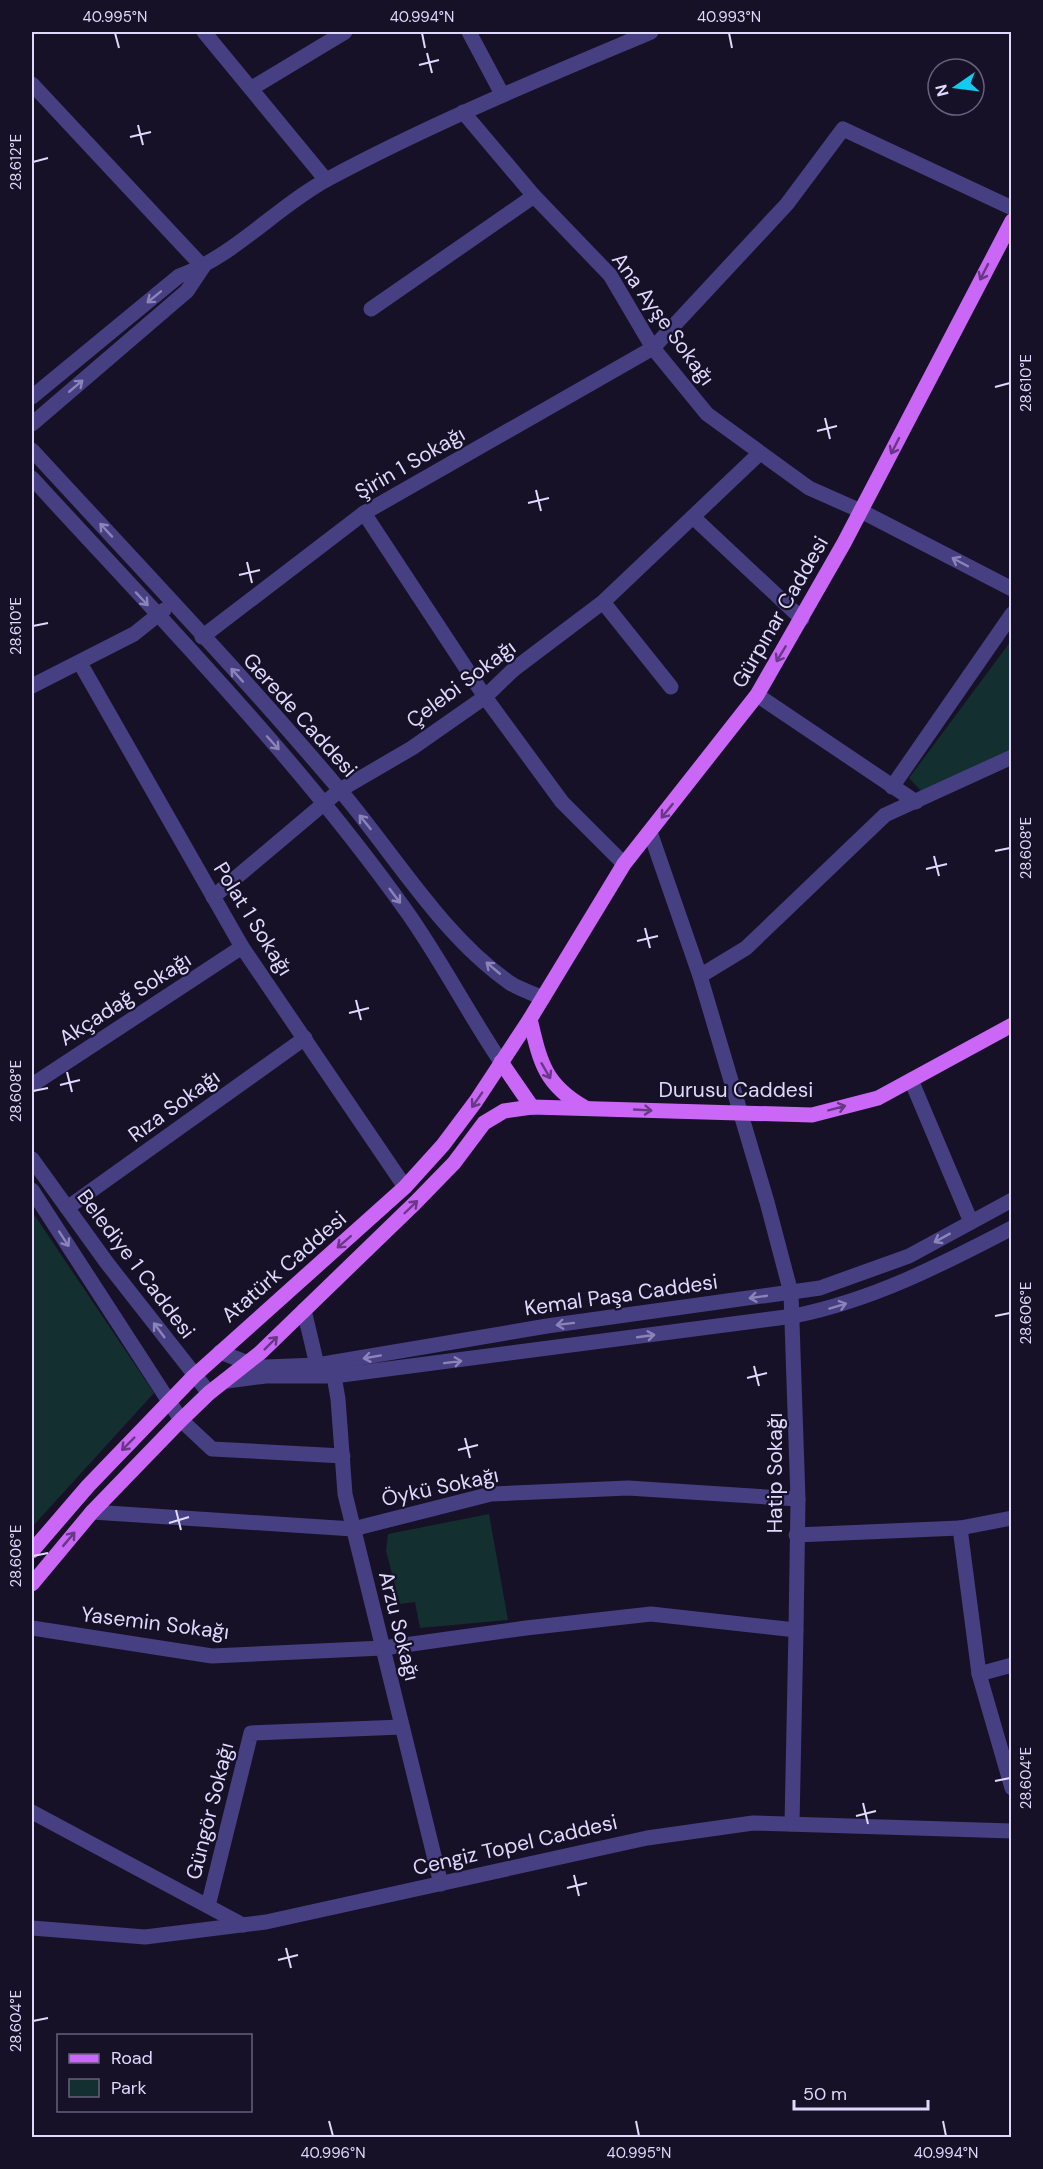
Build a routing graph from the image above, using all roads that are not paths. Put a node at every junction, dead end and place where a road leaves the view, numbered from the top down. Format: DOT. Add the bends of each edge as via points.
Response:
graph roads {
  1 [pos="204,32"];
  2 [pos="345,32"];
  3 [pos="470,32"];
  4 [pos="651,32"];
  5 [pos="32,84"];
  6 [pos="252,88"];
  7 [pos="502,94"];
  8 [pos="463,112"];
  9 [pos="326,180"];
  10 [pos="534,196"];
  11 [pos="1011,208"];
  12 [pos="1011,221"];
  13 [pos="203,267"];
  14 [pos="371,309"];
  15 [pos="653,348"];
  16 [pos="32,397"];
  17 [pos="32,424"];
  18 [pos="32,450"];
  19 [pos="760,453"];
  20 [pos="32,478"];
  21 [pos="861,511"];
  22 [pos="364,513"];
  23 [pos="693,517"];
  24 [pos="1011,589"];
  25 [pos="172,602"];
  26 [pos="603,602"];
  27 [pos="1011,615"];
  28 [pos="158,616"];
  29 [pos="802,619"];
  30 [pos="202,637"];
  31 [pos="80,663"];
  32 [pos="32,686"];
  33 [pos="671,687"];
  34 [pos="757,695"];
  35 [pos="485,697"];
  36 [pos="1011,757"];
  37 [pos="892,787"];
  38 [pos="340,789"];
  39 [pos="323,802"];
  40 [pos="916,802"];
  41 [pos="650,832"];
  42 [pos="624,864"];
  43 [pos="213,897"];
  44 [pos="242,947"];
  45 [pos="700,976"];
  46 [pos="543,998"];
  47 [pos="530,1019"];
  48 [pos="1011,1025"];
  49 [pos="305,1038"];
  50 [pos="501,1062"];
  51 [pos="911,1080"];
  52 [pos="32,1085"];
  53 [pos="532,1107"];
  54 [pos="585,1108"];
  55 [pos="742,1115"];
  56 [pos="32,1158"];
  57 [pos="405,1187"];
  58 [pos="32,1190"];
  59 [pos="1011,1200"];
  60 [pos="67,1208"];
  61 [pos="971,1222"];
  62 [pos="1011,1228"];
  63 [pos="791,1293"];
  64 [pos="304,1310"];
  65 [pos="794,1316"];
  66 [pos="220,1352"];
  67 [pos="248,1363"];
  68 [pos="317,1365"];
  69 [pos="334,1376"];
  70 [pos="194,1377"];
  71 [pos="227,1380"];
  72 [pos="209,1393"];
  73 [pos="170,1403"];
  74 [pos="181,1420"];
  75 [pos="343,1456"];
  76 [pos="798,1499"];
  77 [pos="92,1512"];
  78 [pos="1011,1518"];
  79 [pos="960,1528"];
  80 [pos="353,1529"];
  81 [pos="796,1535"];
  82 [pos="32,1551"];
  83 [pos="32,1584"];
  84 [pos="33,1627"];
  85 [pos="796,1630"];
  86 [pos="383,1648"];
  87 [pos="1011,1665"];
  88 [pos="980,1674"];
  89 [pos="402,1726"];
  90 [pos="1011,1788"];
  91 [pos="32,1812"];
  92 [pos="792,1824"];
  93 [pos="1011,1831"];
  94 [pos="441,1884"];
  95 [pos="208,1906"];
  96 [pos="243,1925"];
  97 [pos="32,1928"];
  1 -- 6 [label="street"];
  2 -- 6 [label="street"];
  3 -- 7 [label="street"];
  4 -- 7 [label="street"];
  5 -- 13 [label="street"];
  6 -- 9 [label="street"];
  7 -- 8 [label="street"];
  8 -- 9 [label="street"];
  8 -- 10 [label="street, Ana Ayşe Sokağı"];
  9 -- 13 [label="street"];
  10 -- 14 [label="street"];
  10 -- 15 [label="street, Ana Ayşe Sokağı" via="610,275"];
  11 -- 15 [label="street, Şirin 1 Sokağı" via="843,129 788,204"];
  12 -- 21 [label="main road, Gürpınar Caddesi, one-way"];
  13 -- 16 [label="street, one-way" via="179,276"];
  17 -- 13 [label="street, one-way" via="187,291"];
  15 -- 19 [label="street, Ana Ayşe Sokağı" via="707,414"];
  15 -- 22 [label="street, Şirin 1 Sokağı"];
  25 -- 18 [label="street, Gerede Caddesi, one-way"];
  19 -- 21 [label="street, Ana Ayşe Sokağı" via="809,488"];
  19 -- 23 [label="street, Çelebi Sokağı"];
  20 -- 28 [label="street, Gerede Caddesi, one-way"];
  24 -- 21 [label="street, Ana Ayşe Sokağı, one-way"];
  21 -- 29 [label="main road, Gürpınar Caddesi"];
  22 -- 30 [label="street, Şirin 1 Sokağı"];
  22 -- 35 [label="street"];
  23 -- 26 [label="street, Çelebi Sokağı"];
  23 -- 29 [label="street"];
  25 -- 28 [label="street"];
  25 -- 30 [label="street, Gerede Caddesi"];
  26 -- 33 [label="street"];
  26 -- 35 [label="street, Çelebi Sokağı" via="513,670"];
  27 -- 37 [label="street"];
  28 -- 31 [label="street" via="134,634"];
  28 -- 39 [label="street, Gerede Caddesi, one-way"];
  29 -- 34 [label="main road, Gürpınar Caddesi, one-way"];
  38 -- 30 [label="street, Gerede Caddesi, one-way"];
  31 -- 32 [label="street"];
  31 -- 43 [label="street, Polat 1 Sokağı"];
  34 -- 37 [label="street"];
  34 -- 41 [label="main road, Gürpınar Caddesi, one-way"];
  35 -- 38 [label="street, Çelebi Sokağı" via="412,748"];
  35 -- 42 [label="street" via="562,802"];
  36 -- 40 [label="street"];
  37 -- 40 [label="street"];
  38 -- 39 [label="street, Çelebi Sokağı"];
  46 -- 38 [label="street, Gerede Caddesi, one-way" via="511,984 479,957 440,916"];
  39 -- 43 [label="street, Çelebi Sokağı"];
  39 -- 50 [label="street, Gerede Caddesi, one-way" via="407,912"];
  40 -- 45 [label="street" via="885,815 746,948"];
  41 -- 42 [label="main road, Gürpınar Caddesi"];
  41 -- 45 [label="street, Hatip Sokağı"];
  42 -- 46 [label="main road, Gürpınar Caddesi"];
  43 -- 44 [label="street, Polat 1 Sokağı"];
  44 -- 49 [label="street, Polat 1 Sokağı"];
  44 -- 52 [label="street, Akçadağ Sokağı"];
  45 -- 55 [label="street, Hatip Sokağı"];
  46 -- 47 [label="main road, Atatürk Caddesi"];
  47 -- 50 [label="main road, Atatürk Caddesi"];
  47 -- 54 [label="main road, one-way" via="537,1055 546,1073 558,1090"];
  48 -- 51 [label="main road, Durusu Caddesi"];
  49 -- 57 [label="street, Polat 1 Sokağı"];
  49 -- 60 [label="street, Rıza Sokağı"];
  50 -- 53 [label="main road"];
  50 -- 57 [label="main road, Atatürk Caddesi, one-way" via="443,1145"];
  55 -- 51 [label="main road, Durusu Caddesi, one-way" via="812,1115 878,1098"];
  51 -- 61 [label="street"];
  53 -- 54 [label="main road, Atatürk Caddesi"];
  64 -- 53 [label="main road, Atatürk Caddesi, one-way" via="415,1203 484,1123 504,1111"];
  54 -- 55 [label="main road, Durusu Caddesi, one-way"];
  55 -- 63 [label="street, Hatip Sokağı"];
  56 -- 60 [label="street, Belediye 1 Caddesi"];
  57 -- 66 [label="main road, Atatürk Caddesi, one-way"];
  58 -- 73 [label="street, Belediye 1 Caddesi, one-way"];
  59 -- 61 [label="street, Kemal Paşa Caddesi"];
  70 -- 60 [label="street, Belediye 1 Caddesi, one-way"];
  61 -- 63 [label="street, Kemal Paşa Caddesi, one-way" via="909,1256 820,1288"];
  65 -- 62 [label="street, Kemal Paşa Caddesi, one-way" via="881,1293"];
  63 -- 65 [label="street, Hatip Sokağı"];
  63 -- 68 [label="street, Kemal Paşa Caddesi, one-way" via="547,1326"];
  67 -- 64 [label="main road, Atatürk Caddesi, one-way"];
  64 -- 68 [label="street"];
  69 -- 65 [label="street, Kemal Paşa Caddesi, one-way"];
  65 -- 76 [label="street, Hatip Sokağı"];
  66 -- 67 [label="street, Kemal Paşa Caddesi"];
  66 -- 70 [label="main road, Atatürk Caddesi"];
  67 -- 68 [label="street, Kemal Paşa Caddesi" via="265,1367"];
  67 -- 71 [label="main road, Atatürk Caddesi"];
  68 -- 69 [label="street"];
  69 -- 71 [label="street, Kemal Paşa Caddesi"];
  69 -- 75 [label="street, Arzu Sokağı"];
  70 -- 72 [label="street, Belediye 1 Caddesi"];
  70 -- 73 [label="main road, Atatürk Caddesi"];
  71 -- 72 [label="main road, Atatürk Caddesi"];
  72 -- 74 [label="main road, Atatürk Caddesi"];
  73 -- 74 [label="street, Belediye 1 Caddesi"];
  73 -- 82 [label="main road, Atatürk Caddesi, one-way" via="88,1486"];
  74 -- 75 [label="street, Belediye 1 Caddesi" via="212,1449"];
  74 -- 77 [label="main road, Atatürk Caddesi"];
  75 -- 80 [label="street, Arzu Sokağı" via="345,1494"];
  76 -- 80 [label="street, Öykü Sokağı" via="628,1488 491,1494"];
  76 -- 81 [label="street, Hatip Sokağı"];
  77 -- 80 [label="street, Öykü Sokağı"];
  83 -- 77 [label="main road, Atatürk Caddesi, one-way"];
  78 -- 79 [label="street"];
  79 -- 81 [label="street"];
  79 -- 88 [label="street"];
  80 -- 86 [label="street, Arzu Sokağı"];
  81 -- 85 [label="street, Hatip Sokağı"];
  84 -- 86 [label="street, Yasemin Sokağı" via="212,1656"];
  85 -- 86 [label="street, Yasemin Sokağı" via="651,1614"];
  85 -- 92 [label="street, Hatip Sokağı"];
  86 -- 89 [label="street, Arzu Sokağı"];
  87 -- 88 [label="street"];
  88 -- 90 [label="street"];
  89 -- 94 [label="street, Arzu Sokağı"];
  89 -- 95 [label="street, Güngör Sokağı" via="251,1733"];
  91 -- 95 [label="street"];
  92 -- 93 [label="street, Cengiz Topel Caddesi"];
  92 -- 94 [label="street, Cengiz Topel Caddesi" via="753,1823 647,1838"];
  94 -- 96 [label="street, Cengiz Topel Caddesi"];
  95 -- 96 [label="street"];
  96 -- 97 [label="street, Cengiz Topel Caddesi" via="145,1937"];
}
